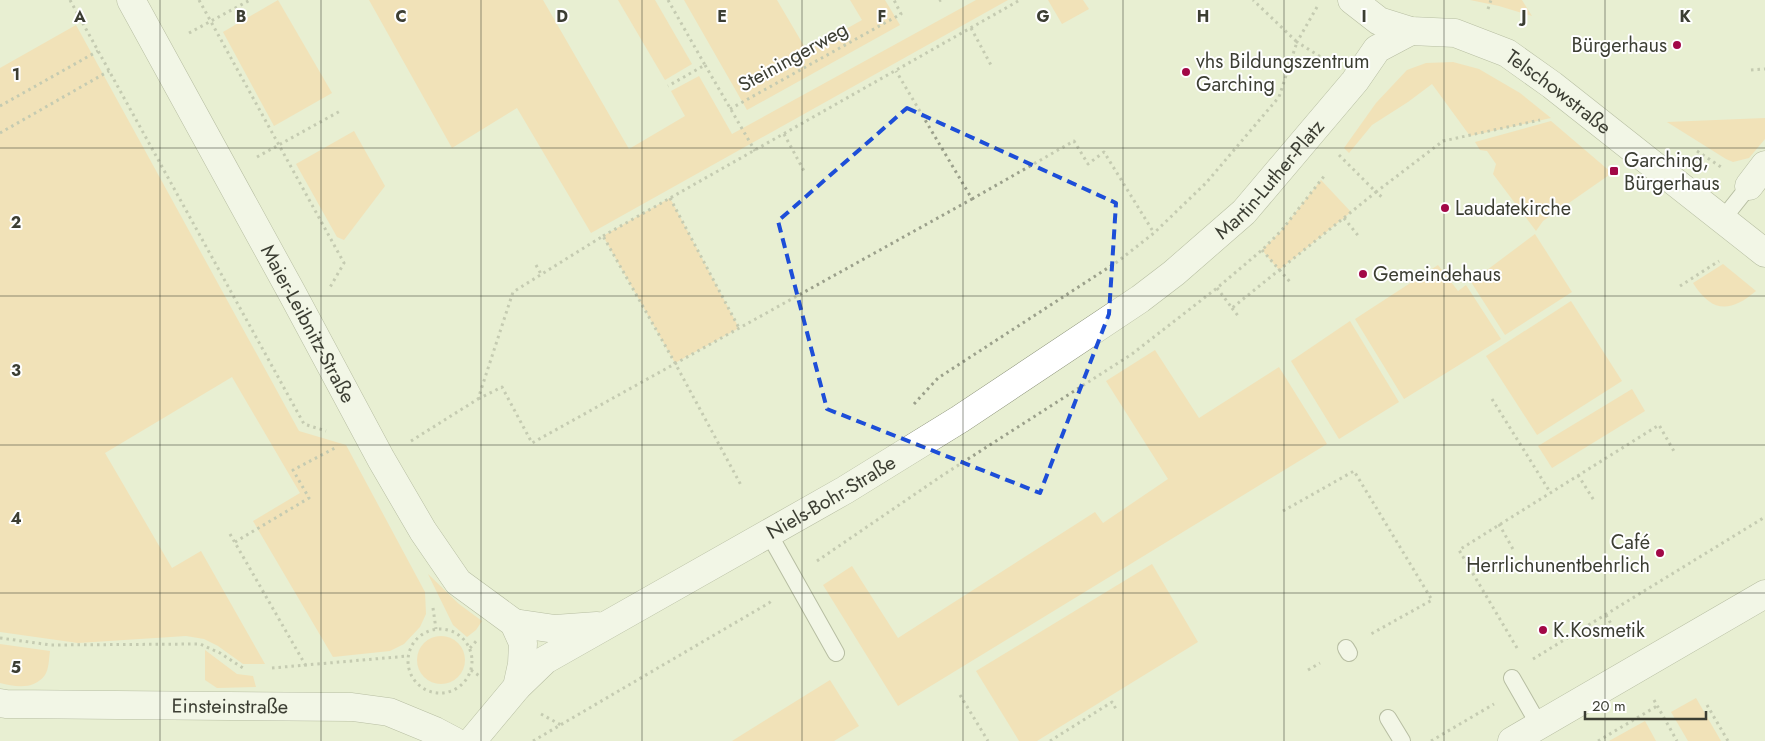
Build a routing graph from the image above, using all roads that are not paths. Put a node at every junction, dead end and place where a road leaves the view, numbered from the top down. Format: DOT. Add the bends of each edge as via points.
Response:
graph roads {
  1 [pos="131,0"];
  2 [pos="1352,0"];
  3 [pos="1411,30"];
  4 [pos="1757,176"];
  5 [pos="1722,220"];
  6 [pos="1765,254"];
  7 [pos="1140,299"];
  8 [pos="769,534"];
  9 [pos="1765,594"];
  10 [pos="514,623"];
  11 [pos="604,626"];
  12 [pos="836,653"];
  13 [pos="1515,684"];
  14 [pos="517,687"];
  15 [pos="0,702"];
  16 [pos="1388,718"];
  17 [pos="1540,725"];
  18 [pos="454,741"];
  19 [pos="472,741"];
  20 [pos="1402,741"];
  21 [pos="1512,741"];
  1 -- 10 [label="street, Maier-Leibnitz-Straße" via="423,531 458,582"];
  2 -- 3 [label="street, Telschowstraße" via="1379,21"];
  3 -- 5 [label="street, Telschowstraße" via="1455,33 1507,53"];
  3 -- 7 [label="street, Martin-Luther-Platz" via="1377,49 1355,81 1244,212"];
  4 -- 5 [label="lane"];
  5 -- 6 [label="street, Telschowstraße"];
  7 -- 8 [label="street, Niels-Bohr-Straße" via="947,427"];
  8 -- 11 [label="street, Niels-Bohr-Straße"];
  8 -- 12 [label="lane"];
  9 -- 17 [label="street"];
  10 -- 11 [label="street, Maier-Leibnitz-Straße" via="555,629"];
  10 -- 14 [label="street" via="523,644"];
  11 -- 14 [label="street, Niels-Bohr-Straße" via="545,660"];
  13 -- 17 [label="lane"];
  14 -- 19 [label="street"];
  15 -- 18 [label="street, Einsteinstraße" via="352,707 389,712"];
  16 -- 20 [label="lane"];
  17 -- 21 [label="street"];
}
